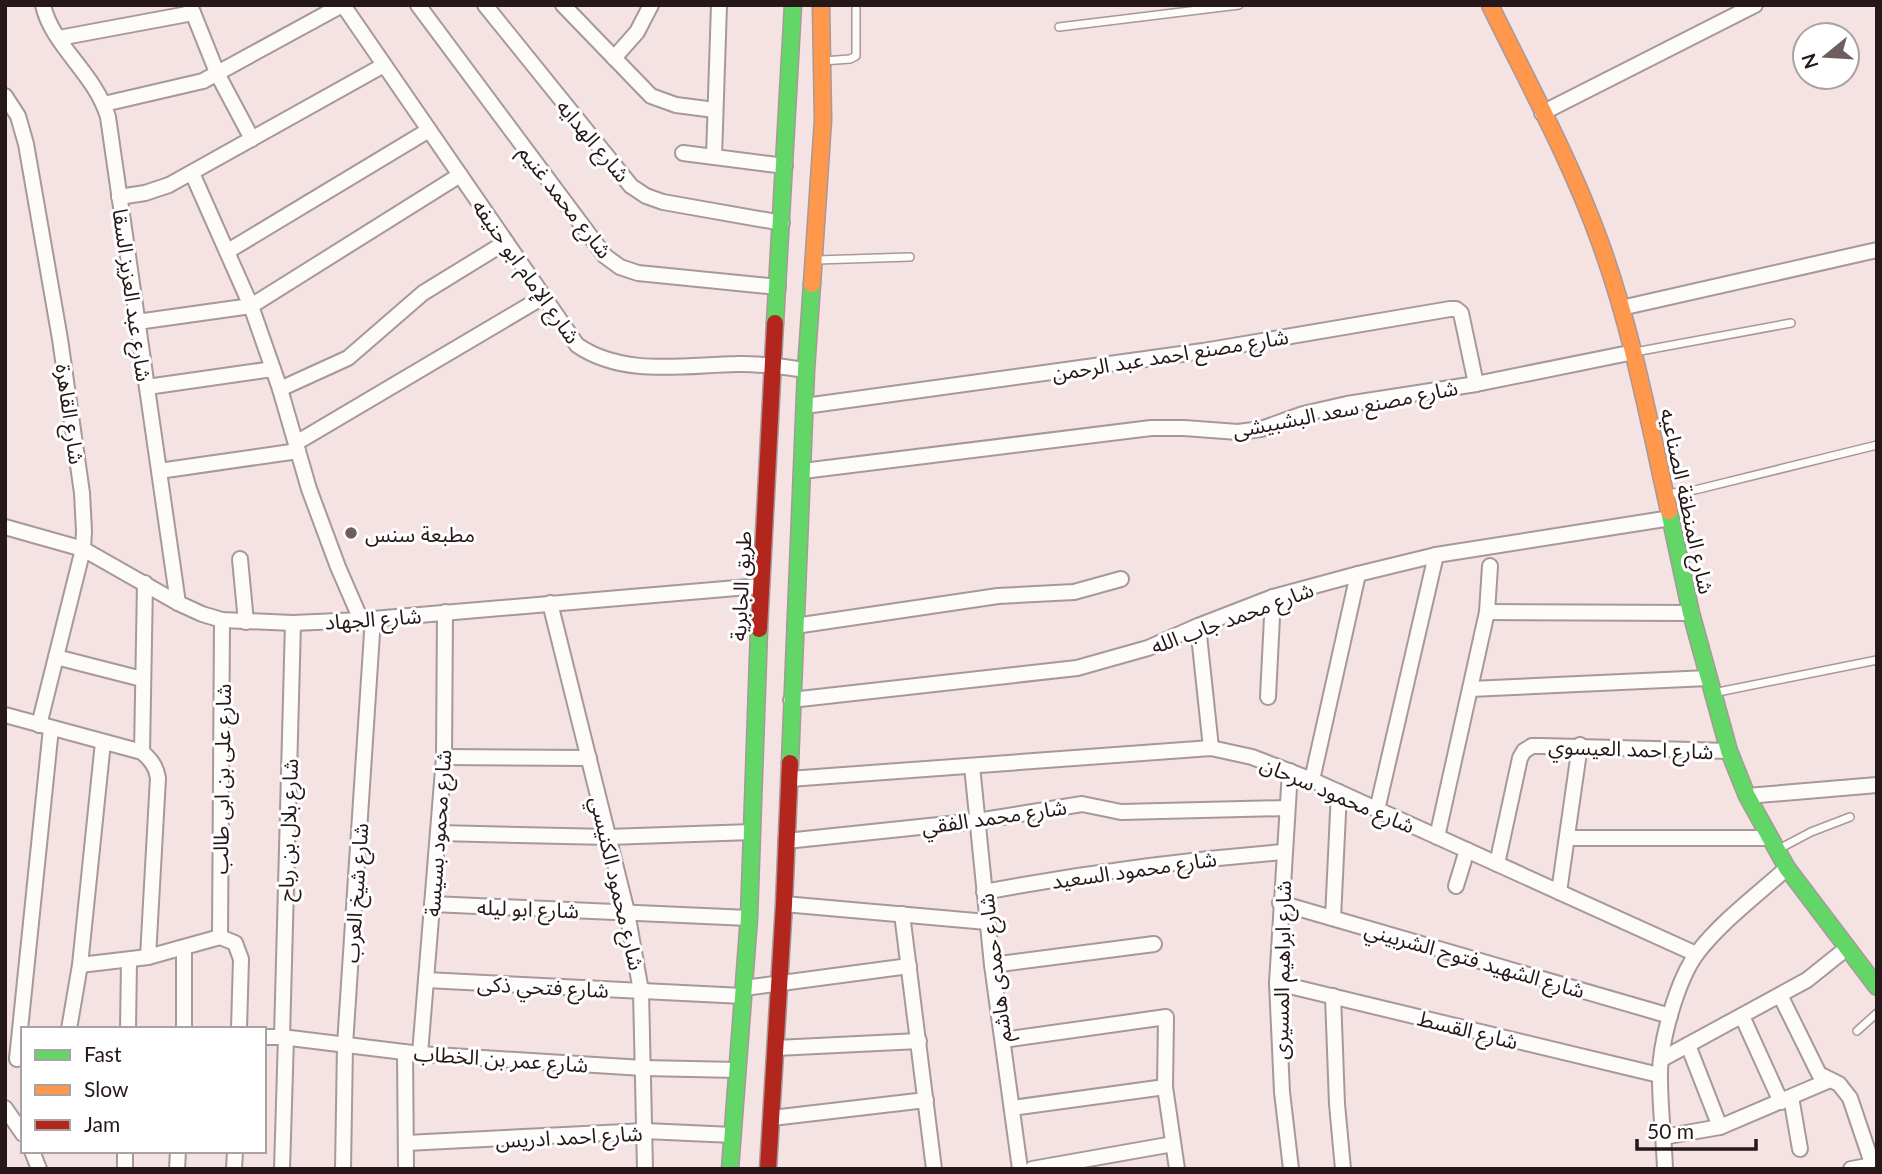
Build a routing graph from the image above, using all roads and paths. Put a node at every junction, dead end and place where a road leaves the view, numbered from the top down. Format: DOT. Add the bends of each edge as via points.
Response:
graph roads {
  1 [pos="43,5"];
  2 [pos="342,5"];
  3 [pos="418,5"];
  4 [pos="485,5"];
  5 [pos="563,5"];
  6 [pos="651,5"];
  7 [pos="719,5"];
  8 [pos="793,5"];
  9 [pos="821,5"];
  10 [pos="856,5"];
  11 [pos="1146,5"];
  12 [pos="1239,5"];
  13 [pos="1490,5"];
  14 [pos="1755,5"];
  15 [pos="192,9"];
  16 [pos="1147,16"];
  17 [pos="1059,27"];
  18 [pos="59,38"];
  19 [pos="614,58"];
  20 [pos="822,61"];
  21 [pos="384,65"];
  22 [pos="218,75"];
  23 [pos="7,101"];
  24 [pos="104,104"];
  25 [pos="715,110"];
  26 [pos="1542,113"];
  27 [pos="429,130"];
  28 [pos="253,139"];
  29 [pos="682,153"];
  30 [pos="714,157"];
  31 [pos="785,166"];
  32 [pos="192,173"];
  33 [pos="460,176"];
  34 [pos="119,197"];
  35 [pos="782,223"];
  36 [pos="506,242"];
  37 [pos="1877,250"];
  38 [pos="228,251"];
  39 [pos="910,257"];
  40 [pos="813,260"];
  41 [pos="778,287"];
  42 [pos="543,297"];
  43 [pos="251,306"];
  44 [pos="1621,308"];
  45 [pos="137,322"];
  46 [pos="1791,323"];
  47 [pos="1634,352"];
  48 [pos="773,366"];
  49 [pos="273,369"];
  50 [pos="806,370"];
  51 [pos="1476,384"];
  52 [pos="147,387"];
  53 [pos="280,389"];
  54 [pos="805,406"];
  55 [pos="1877,445"];
  56 [pos="297,447"];
  57 [pos="159,471"];
  58 [pos="803,471"];
  59 [pos="1665,495"];
  60 [pos="1671,519"];
  61 [pos="5,527"];
  62 [pos="83,550"];
  63 [pos="1436,555"];
  64 [pos="240,559"];
  65 [pos="1490,566"];
  66 [pos="1357,574"];
  67 [pos="1121,579"];
  68 [pos="145,583"];
  69 [pos="760,586"];
  70 [pos="1273,597"];
  71 [pos="178,603"];
  72 [pos="550,603"];
  73 [pos="445,612"];
  74 [pos="1486,612"];
  75 [pos="1691,613"];
  76 [pos="367,619"];
  77 [pos="222,620"];
  78 [pos="246,622"];
  79 [pos="293,624"];
  80 [pos="795,625"];
  81 [pos="1198,626"];
  82 [pos="56,657"];
  83 [pos="1877,660"];
  84 [pos="142,680"];
  85 [pos="1710,686"];
  86 [pos="1469,689"];
  87 [pos="1268,697"];
  88 [pos="792,700"];
  89 [pos="5,715"];
  90 [pos="45,727"];
  91 [pos="103,742"];
  92 [pos="1580,745"];
  93 [pos="1211,748"];
  94 [pos="142,751"];
  95 [pos="1729,751"];
  96 [pos="444,757"];
  97 [pos="589,758"];
  98 [pos="972,766"];
  99 [pos="1290,771"];
  100 [pos="789,779"];
  101 [pos="1312,780"];
  102 [pos="1877,785"];
  103 [pos="1339,792"];
  104 [pos="1747,796"];
  105 [pos="1286,808"];
  106 [pos="1377,810"];
  107 [pos="1850,817"];
  108 [pos="977,821"];
  109 [pos="752,831"];
  110 [pos="438,833"];
  111 [pos="608,837"];
  112 [pos="1437,837"];
  113 [pos="1567,838"];
  114 [pos="786,841"];
  115 [pos="1773,844"];
  116 [pos="1467,850"];
  117 [pos="1284,852"];
  118 [pos="1497,864"];
  119 [pos="1787,868"];
  120 [pos="1456,886"];
  121 [pos="984,892"];
  122 [pos="1559,892"];
  123 [pos="1280,903"];
  124 [pos="432,904"];
  125 [pos="784,904"];
  126 [pos="627,912"];
  127 [pos="902,914"];
  128 [pos="749,918"];
  129 [pos="1333,918"];
  130 [pos="988,922"];
  131 [pos="220,937"];
  132 [pos="1154,944"];
  133 [pos="184,948"];
  134 [pos="1847,948"];
  135 [pos="1696,954"];
  136 [pos="148,957"];
  137 [pos="129,960"];
  138 [pos="80,965"];
  139 [pos="992,965"];
  140 [pos="909,966"];
  141 [pos="426,980"];
  142 [pos="1277,983"];
  143 [pos="779,984"];
  144 [pos="1877,987"];
  145 [pos="641,991"];
  146 [pos="743,992"];
  147 [pos="1780,995"];
  148 [pos="1333,996"];
  149 [pos="1877,1013"];
  150 [pos="1670,1016"];
  151 [pos="1742,1016"];
  152 [pos="69,1027"];
  153 [pos="128,1027"];
  154 [pos="184,1027"];
  155 [pos="239,1027"];
  156 [pos="1857,1031"];
  157 [pos="266,1037"];
  158 [pos="284,1037"];
  159 [pos="1003,1040"];
  160 [pos="919,1041"];
  161 [pos="345,1045"];
  162 [pos="1688,1045"];
  163 [pos="776,1048"];
  164 [pos="413,1053"];
  165 [pos="17,1059"];
  166 [pos="1662,1059"];
  167 [pos="643,1068"];
  168 [pos="738,1070"];
  169 [pos="1659,1075"];
  170 [pos="1830,1080"];
  171 [pos="1165,1087"];
  172 [pos="1786,1099"];
  173 [pos="926,1100"];
  174 [pos="5,1108"];
  175 [pos="1012,1108"];
  176 [pos="772,1118"];
  177 [pos="10,1121"];
  178 [pos="1720,1127"];
  179 [pos="645,1131"];
  180 [pos="733,1135"];
  181 [pos="1663,1137"];
  182 [pos="406,1143"];
  183 [pos="1173,1144"];
  184 [pos="1800,1149"];
  185 [pos="1873,1167"];
  186 [pos="282,1169"];
  187 [pos="343,1169"];
  188 [pos="406,1169"];
  189 [pos="645,1169"];
  190 [pos="730,1169"];
  191 [pos="768,1169"];
  192 [pos="934,1169"];
  193 [pos="1020,1169"];
  194 [pos="1032,1169"];
  195 [pos="1177,1169"];
  196 [pos="1291,1169"];
  197 [pos="1343,1169"];
  198 [pos="1665,1169"];
  199 [pos="1851,1169"];
  1 -- 18 [label="street, شارع عبد العزيز السقا"];
  2 -- 21 [label="street, شارع الإمام ابو حنيفه"];
  2 -- 22 [label="street"];
  3 -- 41 [label="street, شارع محمد غنيم" via="605,256 638,273"];
  4 -- 35 [label="street, شارع الهدايه" via="631,186 663,202"];
  5 -- 19 [label="street"];
  6 -- 19 [label="street" via="637,32"];
  7 -- 25 [label="street"];
  8 -- 31 [label="street, طريق الجابرية"];
  9 -- 20 [label="street"];
  10 -- 20 [label="lane" via="856,56"];
  11 -- 16 [label="lane"];
  12 -- 16 [label="lane"];
  13 -- 26 [label="street, شارع المنطقة الصناعيه"];
  14 -- 26 [label="street"];
  15 -- 18 [label="street"];
  15 -- 22 [label="street"];
  16 -- 17 [label="lane"];
  18 -- 24 [label="street, شارع عبد العزيز السقا"];
  19 -- 25 [label="street" via="651,96"];
  20 -- 40 [label="street" via="823,120"];
  21 -- 27 [label="street, شارع الإمام ابو حنيفه"];
  21 -- 28 [label="street"];
  22 -- 24 [label="street"];
  22 -- 28 [label="street"];
  23 -- 62 [label="street, شارع القاهرة" via="18,116 26,144 60,339 84,512"];
  24 -- 34 [label="street, شارع عبد العزيز السقا"];
  25 -- 30 [label="street"];
  26 -- 44 [label="street, شارع المنطقة الصناعيه" via="1573,176"];
  27 -- 33 [label="street, شارع الإمام ابو حنيفه"];
  27 -- 38 [label="street"];
  28 -- 32 [label="street"];
  29 -- 30 [label="street"];
  30 -- 31 [label="street"];
  31 -- 35 [label="street, طريق الجابرية"];
  32 -- 34 [label="street" via="145,193"];
  32 -- 38 [label="street"];
  33 -- 36 [label="street, شارع الإمام ابو حنيفه"];
  33 -- 43 [label="street"];
  34 -- 45 [label="street, شارع عبد العزيز السقا"];
  35 -- 41 [label="street, طريق الجابرية"];
  36 -- 42 [label="street, شارع الإمام ابو حنيفه"];
  36 -- 53 [label="street" via="423,293 348,358"];
  37 -- 44 [label="street"];
  38 -- 43 [label="street"];
  39 -- 40 [label="lane"];
  40 -- 50 [label="street"];
  41 -- 48 [label="street, طريق الجابرية"];
  42 -- 48 [label="street, شارع الإمام ابو حنيفه" via="577,345 610,362 676,368 736,363"];
  42 -- 56 [label="street"];
  43 -- 45 [label="street"];
  43 -- 49 [label="street"];
  44 -- 47 [label="street, شارع المنطقة الصناعيه"];
  45 -- 52 [label="street, شارع عبد العزيز السقا"];
  46 -- 47 [label="lane"];
  47 -- 51 [label="street, شارع مصنع سعد البشبيشى"];
  47 -- 59 [label="street, شارع المنطقة الصناعيه"];
  48 -- 50 [label="street, شارع الإمام ابو حنيفه"];
  48 -- 69 [label="street, طريق الجابرية"];
  49 -- 52 [label="street"];
  49 -- 53 [label="street"];
  50 -- 54 [label="street"];
  51 -- 54 [label="street, شارع مصنع احمد عبد الرحمن" via="1461,313 1450,309 1203,351"];
  51 -- 58 [label="street, شارع مصنع سعد البشبيشى" via="1347,404 1238,432 1151,428"];
  52 -- 57 [label="street, شارع عبد العزيز السقا"];
  53 -- 56 [label="street"];
  54 -- 58 [label="street"];
  55 -- 59 [label="lane"];
  56 -- 57 [label="street"];
  56 -- 76 [label="street" via="320,520"];
  57 -- 71 [label="street, شارع عبد العزيز السقا"];
  58 -- 80 [label="street"];
  59 -- 60 [label="street, شارع المنطقة الصناعيه"];
  60 -- 63 [label="street, شارع محمد جاب الله"];
  60 -- 75 [label="street, شارع المنطقة الصناعيه"];
  61 -- 62 [label="street, شارع الجهاد"];
  62 -- 68 [label="street, شارع الجهاد"];
  62 -- 82 [label="street, شارع القاهرة"];
  63 -- 66 [label="street, شارع محمد جاب الله"];
  63 -- 106 [label="street"];
  64 -- 78 [label="street"];
  65 -- 74 [label="street"];
  66 -- 70 [label="street, شارع محمد جاب الله"];
  66 -- 101 [label="street"];
  67 -- 80 [label="street" via="1074,592 998,596"];
  68 -- 71 [label="street, شارع الجهاد"];
  68 -- 84 [label="street"];
  69 -- 72 [label="street, شارع الجهاد"];
  69 -- 109 [label="street, طريق الجابرية"];
  70 -- 81 [label="street, شارع محمد جاب الله"];
  70 -- 87 [label="street"];
  71 -- 77 [label="street, شارع الجهاد"];
  72 -- 73 [label="street, شارع الجهاد"];
  72 -- 97 [label="street, شارع محمود الكنيسي"];
  73 -- 76 [label="street, شارع الجهاد"];
  73 -- 96 [label="street, شارع محمود بسيسة"];
  74 -- 75 [label="street"];
  74 -- 86 [label="street"];
  75 -- 85 [label="street, شارع المنطقة الصناعيه"];
  76 -- 79 [label="street, شارع الجهاد"];
  76 -- 161 [label="street, شارع شيخ العرب"];
  77 -- 78 [label="street, شارع الجهاد"];
  77 -- 131 [label="street, شارع على بن ابى طالب"];
  78 -- 79 [label="street, شارع الجهاد"];
  79 -- 158 [label="street, شارع بلال بن رباح"];
  80 -- 88 [label="street"];
  81 -- 88 [label="street, شارع محمد جاب الله" via="1148,648 1077,668"];
  81 -- 93 [label="street"];
  82 -- 84 [label="street"];
  82 -- 90 [label="street, شارع القاهرة"];
  83 -- 85 [label="lane"];
  84 -- 94 [label="street"];
  85 -- 86 [label="street"];
  85 -- 95 [label="street, شارع المنطقة الصناعيه"];
  86 -- 112 [label="street"];
  88 -- 100 [label="street"];
  89 -- 90 [label="street"];
  90 -- 91 [label="street"];
  90 -- 165 [label="street, شارع القاهرة"];
  91 -- 94 [label="street"];
  91 -- 138 [label="street"];
  92 -- 95 [label="street, شارع احمد العيسوي"];
  92 -- 113 [label="street"];
  92 -- 118 [label="street, شارع احمد العيسوي" via="1532,746 1524,751"];
  93 -- 98 [label="street, شارع محمود سرحان"];
  93 -- 99 [label="street, شارع محمود سرحان"];
  94 -- 136 [label="street" via="158,778"];
  95 -- 104 [label="street, شارع المنطقة الصناعيه"];
  96 -- 97 [label="street"];
  96 -- 110 [label="street, شارع محمود بسيسة"];
  97 -- 111 [label="street, شارع محمود الكنيسي"];
  98 -- 100 [label="street, شارع محمود سرحان"];
  98 -- 108 [label="street, شارع حمدى هاشم"];
  99 -- 101 [label="street, شارع محمود سرحان"];
  99 -- 105 [label="street, شارع ابراهيم المسيرى"];
  100 -- 114 [label="street"];
  101 -- 103 [label="street, شارع محمود سرحان"];
  102 -- 104 [label="street"];
  103 -- 106 [label="street, شارع محمود سرحان"];
  103 -- 129 [label="street"];
  104 -- 115 [label="street, شارع المنطقة الصناعيه"];
  105 -- 108 [label="street, شارع محمد الفقي" via="1121,812 1082,804"];
  105 -- 117 [label="street, شارع ابراهيم المسيرى"];
  106 -- 112 [label="street, شارع محمود سرحان"];
  107 -- 115 [label="lane"];
  108 -- 114 [label="street, شارع محمد الفقي"];
  108 -- 121 [label="street, شارع حمدى هاشم"];
  109 -- 111 [label="street"];
  109 -- 128 [label="street, طريق الجابرية"];
  110 -- 111 [label="street"];
  110 -- 124 [label="street, شارع محمود بسيسة"];
  111 -- 126 [label="street, شارع محمود الكنيسي"];
  112 -- 116 [label="street, شارع محمود سرحان"];
  113 -- 115 [label="street"];
  113 -- 122 [label="street"];
  114 -- 125 [label="street"];
  115 -- 119 [label="street, شارع المنطقة الصناعيه"];
  116 -- 118 [label="street, شارع محمود سرحان"];
  116 -- 120 [label="street"];
  117 -- 121 [label="street, شارع محمود السعيد" via="1121,868"];
  117 -- 123 [label="street, شارع ابراهيم المسيرى"];
  118 -- 122 [label="street, شارع محمود سرحان"];
  119 -- 134 [label="street, شارع المنطقة الصناعيه"];
  119 -- 135 [label="street"];
  121 -- 130 [label="street, شارع حمدى هاشم"];
  122 -- 135 [label="street, شارع محمود سرحان"];
  123 -- 129 [label="street, شارع الشهيد فتوح الشربيني"];
  123 -- 142 [label="street, شارع ابراهيم المسيرى"];
  124 -- 126 [label="street, شارع ابو ليله"];
  124 -- 141 [label="street, شارع محمود بسيسة"];
  125 -- 127 [label="street"];
  125 -- 143 [label="street"];
  126 -- 128 [label="street, شارع ابو ليله"];
  126 -- 145 [label="street, شارع محمود الكنيسي"];
  127 -- 130 [label="street"];
  127 -- 140 [label="street"];
  128 -- 146 [label="street, طريق الجابرية"];
  129 -- 150 [label="street, شارع الشهيد فتوح الشربيني"];
  130 -- 139 [label="street, شارع حمدى هاشم"];
  131 -- 133 [label="street"];
  131 -- 155 [label="street" via="235,943 241,959"];
  132 -- 139 [label="street"];
  133 -- 136 [label="street"];
  133 -- 154 [label="street"];
  134 -- 144 [label="street, شارع المنطقة الصناعيه"];
  134 -- 147 [label="street"];
  135 -- 150 [label="street" via="1679,984"];
  136 -- 137 [label="street"];
  137 -- 138 [label="street"];
  137 -- 153 [label="street"];
  138 -- 152 [label="street"];
  139 -- 159 [label="street, شارع حمدى هاشم"];
  140 -- 143 [label="street, شارع فتحي ذكى"];
  140 -- 160 [label="street"];
  141 -- 145 [label="street, شارع فتحي ذكى"];
  141 -- 164 [label="street, شارع محمود بسيسة"];
  142 -- 148 [label="street, شارع القسط"];
  142 -- 196 [label="street, شارع ابراهيم المسيرى"];
  143 -- 146 [label="street, شارع فتحي ذكى"];
  143 -- 163 [label="street"];
  145 -- 146 [label="street, شارع فتحي ذكى"];
  145 -- 167 [label="street, شارع محمود الكنيسي"];
  146 -- 168 [label="street, طريق الجابرية"];
  147 -- 151 [label="street"];
  147 -- 170 [label="street" via="1815,1068"];
  148 -- 169 [label="street, شارع القسط"];
  148 -- 197 [label="street"];
  149 -- 156 [label="lane"];
  150 -- 166 [label="street"];
  151 -- 162 [label="street"];
  151 -- 172 [label="street"];
  157 -- 158 [label="street, شارع عمر بن الخطاب"];
  158 -- 161 [label="street, شارع عمر بن الخطاب"];
  158 -- 186 [label="street, شارع بلال بن رباح"];
  159 -- 171 [label="street" via="1166,1017"];
  159 -- 175 [label="street, شارع حمدى هاشم"];
  160 -- 163 [label="street"];
  160 -- 173 [label="street"];
  161 -- 164 [label="street, شارع عمر بن الخطاب"];
  161 -- 187 [label="street, شارع شيخ العرب"];
  162 -- 166 [label="street"];
  162 -- 178 [label="street"];
  163 -- 176 [label="street"];
  164 -- 167 [label="street, شارع عمر بن الخطاب"];
  164 -- 182 [label="street, شارع محمود بسيسة"];
  166 -- 169 [label="street"];
  167 -- 168 [label="street, شارع عمر بن الخطاب"];
  167 -- 179 [label="street, شارع محمود الكنيسي"];
  168 -- 180 [label="street, طريق الجابرية"];
  169 -- 181 [label="street"];
  170 -- 172 [label="street"];
  170 -- 185 [label="street" via="1850,1098"];
  171 -- 175 [label="street"];
  171 -- 183 [label="street"];
  172 -- 178 [label="street"];
  172 -- 184 [label="street"];
  173 -- 176 [label="street"];
  173 -- 192 [label="street"];
  174 -- 177 [label="street"];
  175 -- 193 [label="street, شارع حمدى هاشم"];
  176 -- 191 [label="street"];
  178 -- 181 [label="street"];
  179 -- 180 [label="street, شارع احمد ادريس"];
  179 -- 182 [label="street, شارع احمد ادريس"];
  179 -- 189 [label="street, شارع محمود الكنيسي"];
  180 -- 190 [label="street, طريق الجابرية"];
  181 -- 198 [label="street"];
  182 -- 188 [label="street, شارع محمود بسيسة"];
  183 -- 194 [label="street"];
  183 -- 195 [label="street"];
  185 -- 199 [label="street"];
}
